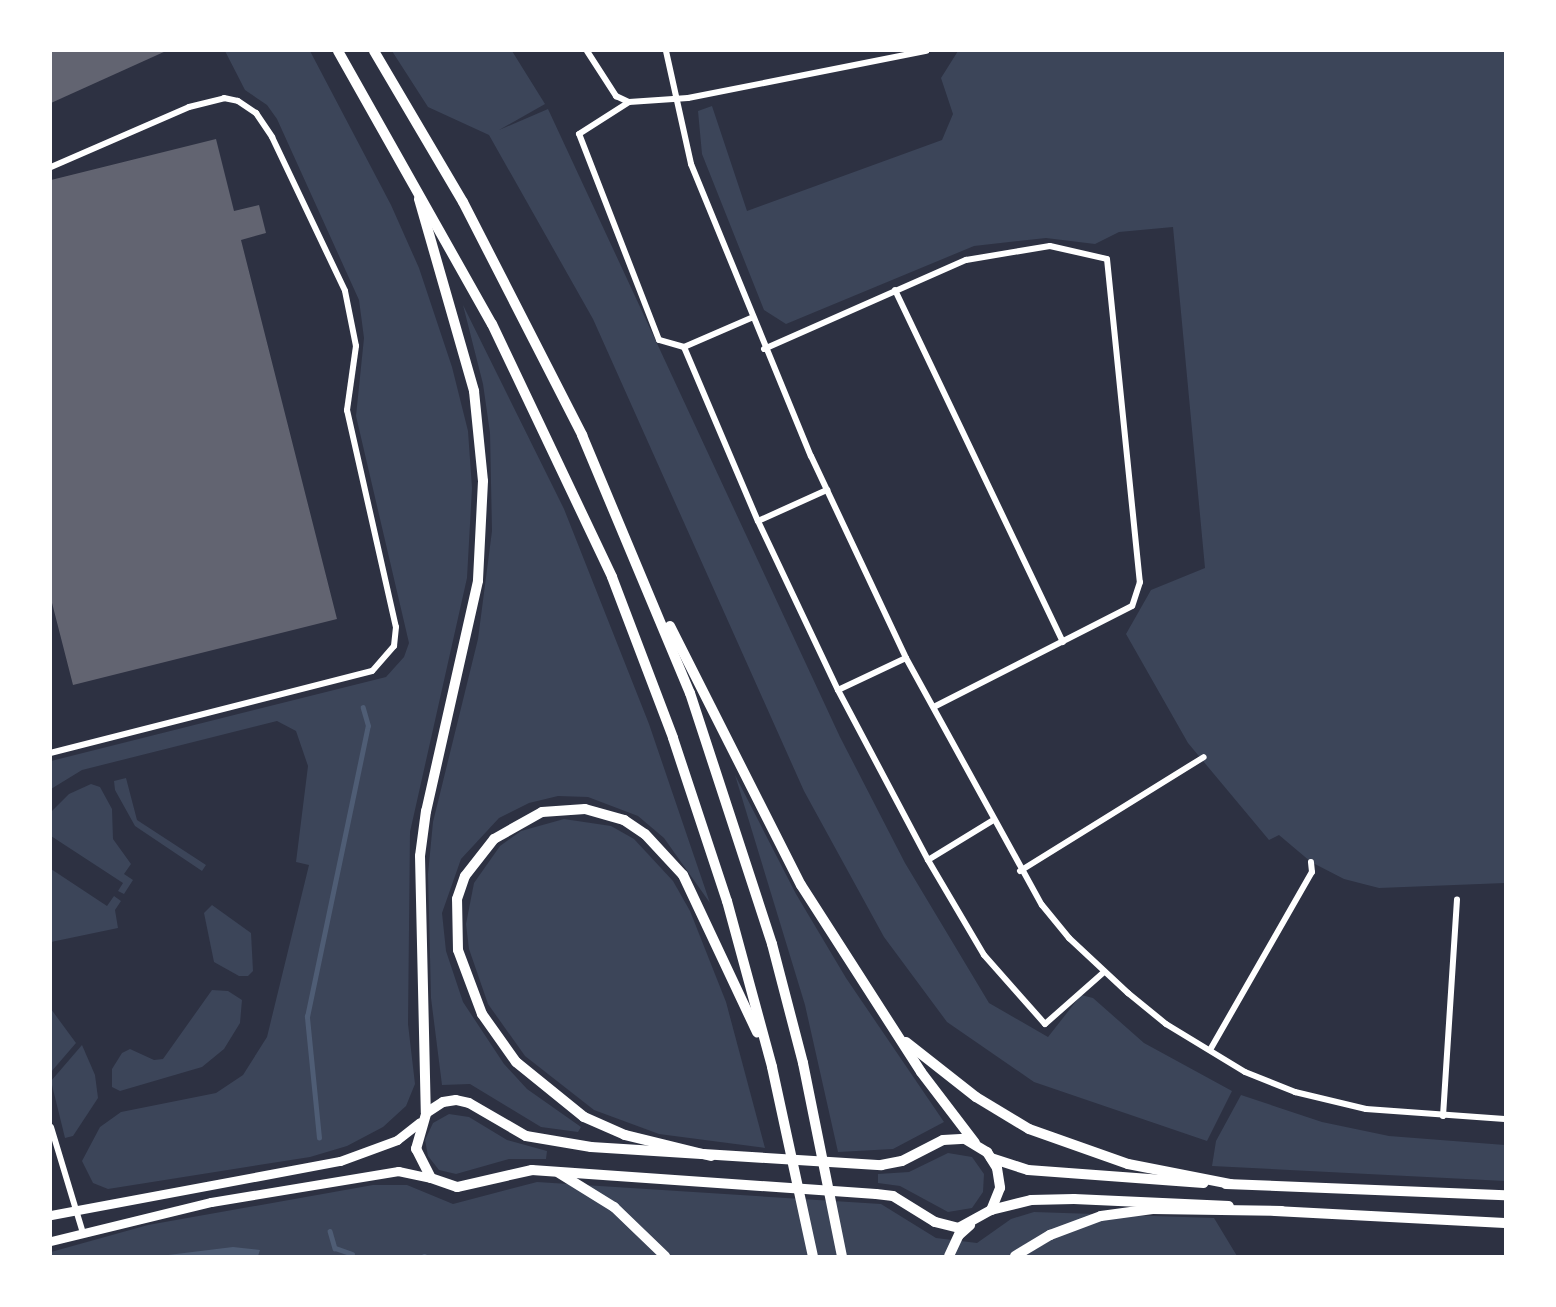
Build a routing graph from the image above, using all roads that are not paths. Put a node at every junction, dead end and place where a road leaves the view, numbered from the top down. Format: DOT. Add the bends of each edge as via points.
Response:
graph roads {
  1 [pos="338,51"];
  2 [pos="374,51"];
  3 [pos="587,51"];
  4 [pos="666,51"];
  5 [pos="926,51"];
  6 [pos="676,98"];
  7 [pos="629,102"];
  8 [pos="51,167"];
  9 [pos="413,180"];
  10 [pos="895,290"];
  11 [pos="751,318"];
  12 [pos="684,347"];
  13 [pos="764,349"];
  14 [pos="827,490"];
  15 [pos="758,520"];
  16 [pos="639,564"];
  17 [pos="1063,642"];
  18 [pos="906,658"];
  19 [pos="838,690"];
  20 [pos="934,707"];
  21 [pos="51,753"];
  22 [pos="1204,757"];
  23 [pos="992,821"];
  24 [pos="928,860"];
  25 [pos="1311,862"];
  26 [pos="1020,871"];
  27 [pos="1457,899"];
  28 [pos="1104,972"];
  29 [pos="899,1036"];
  30 [pos="1210,1050"];
  31 [pos="772,1067"];
  32 [pos="1443,1116"];
  33 [pos="423,1117"];
  34 [pos="1505,1119"];
  35 [pos="51,1127"];
  36 [pos="975,1143"];
  37 [pos="711,1156"];
  38 [pos="991,1158"];
  39 [pos="559,1173"];
  40 [pos="431,1178"];
  41 [pos="1231,1184"];
  42 [pos="1505,1195"];
  43 [pos="77,1208"];
  44 [pos="990,1210"];
  45 [pos="1282,1212"];
  46 [pos="51,1215"];
  47 [pos="1505,1223"];
  48 [pos="970,1225"];
  49 [pos="83,1233"];
  50 [pos="51,1241"];
  51 [pos="665,1256"];
  52 [pos="813,1256"];
  53 [pos="842,1256"];
  54 [pos="949,1256"];
  55 [pos="1015,1256"];
  1 -- 9 [label="highway"];
  2 -- 16 [label="highway" via="519,308"];
  3 -- 7 [label="street" via="616,96"];
  4 -- 6 [label="street"];
  5 -- 6 [label="street"];
  6 -- 7 [label="street"];
  6 -- 11 [label="street" via="691,164"];
  7 -- 12 [label="street" via="579,134 659,340"];
  8 -- 21 [label="street" via="189,107 224,98 238,100 256,113 272,137 345,291 356,346 347,410 396,627 394,646 372,671"];
  9 -- 31 [label="highway" via="539,416 612,577 673,738 727,901"];
  9 -- 33 [label="highway" via="474,391 484,481 478,582 420,856"];
  10 -- 13 [label="street"];
  10 -- 17 [label="street"];
  10 -- 17 [label="street" via="966,260 1050,246 1107,259 1140,582 1132,606"];
  11 -- 12 [label="street"];
  11 -- 13 [label="street"];
  12 -- 15 [label="street"];
  13 -- 14 [label="street"];
  14 -- 15 [label="street"];
  14 -- 18 [label="street"];
  15 -- 19 [label="street"];
  16 -- 29 [label="highway" via="801,885"];
  16 -- 53 [label="highway" via="724,789 772,944 803,1063"];
  17 -- 20 [label="street"];
  18 -- 19 [label="street"];
  18 -- 20 [label="street"];
  19 -- 24 [label="street"];
  20 -- 23 [label="street"];
  22 -- 26 [label="street"];
  23 -- 24 [label="street"];
  23 -- 26 [label="street"];
  24 -- 28 [label="street" via="984,955 1045,1024"];
  25 -- 30 [label="street" via="1312,872"];
  26 -- 28 [label="street" via="1069,938"];
  27 -- 32 [label="street"];
  28 -- 30 [label="street" via="1166,1024"];
  29 -- 36 [label="highway"];
  29 -- 41 [label="highway" via="976,1097 1029,1129 1128,1164"];
  30 -- 32 [label="street" via="1245,1072 1295,1091 1366,1109"];
  31 -- 37 [label="highway" via="698,900 645,834 604,813 566,808 516,823 477,857 457,899 454,924 466,980 498,1040 536,1083 584,1117 635,1138"];
  31 -- 52 [label="highway"];
  32 -- 34 [label="street"];
  33 -- 37 [label="main road" via="443,1102 456,1100 544,1141"];
  33 -- 40 [label="main road" via="416,1149"];
  33 -- 43 [label="main road" via="397,1140 340,1161"];
  35 -- 43 [label="street"];
  36 -- 37 [label="main road" via="943,1140 902,1161 881,1165"];
  36 -- 38 [label="main road"];
  38 -- 41 [label="main road" via="1040,1171"];
  38 -- 44 [label="main road" via="1000,1188"];
  39 -- 40 [label="main road" via="516,1171 457,1187"];
  39 -- 48 [label="main road" via="876,1194 899,1199 947,1227"];
  39 -- 51 [label="highway" via="614,1207"];
  40 -- 49 [label="main road" via="408,1171 386,1173 211,1202"];
  41 -- 42 [label="main road"];
  43 -- 46 [label="main road"];
  43 -- 49 [label="street"];
  44 -- 45 [label="main road" via="1031,1200 1074,1199"];
  44 -- 48 [label="main road"];
  45 -- 47 [label="main road"];
  45 -- 55 [label="highway" via="1153,1209 1101,1216 1050,1235"];
  48 -- 54 [label="highway"];
  49 -- 50 [label="main road"];
}
